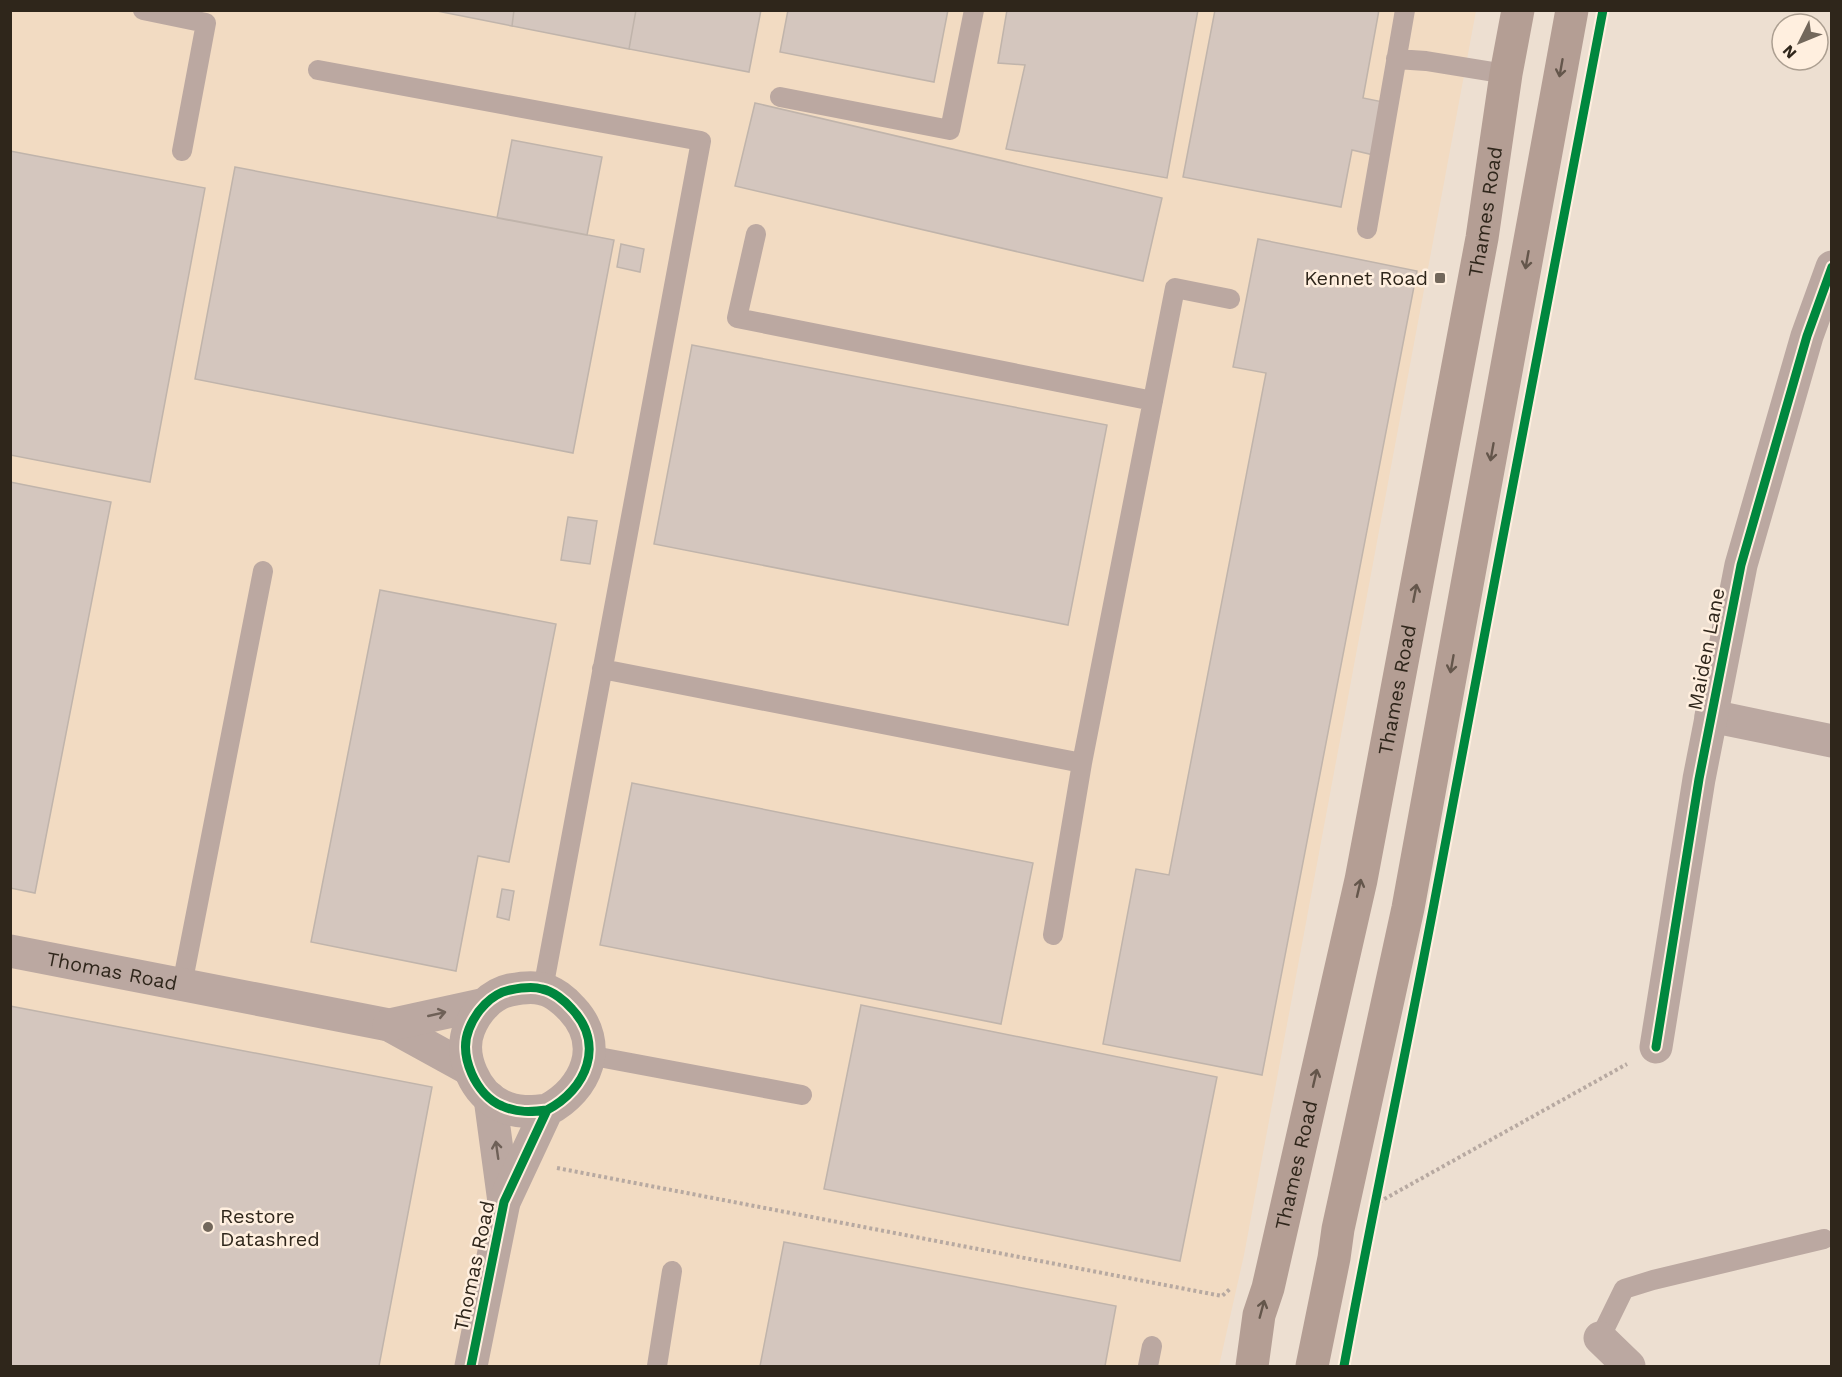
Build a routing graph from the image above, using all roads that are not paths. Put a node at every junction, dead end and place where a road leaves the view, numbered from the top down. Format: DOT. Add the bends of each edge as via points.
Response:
graph roads {
  1 [pos="143,10"];
  2 [pos="974,10"];
  3 [pos="1405,10"];
  4 [pos="1518,10"];
  5 [pos="1572,10"];
  6 [pos="1396,59"];
  7 [pos="318,70"];
  8 [pos="1506,74"];
  9 [pos="780,97"];
  10 [pos="182,151"];
  11 [pos="1367,229"];
  12 [pos="756,234"];
  13 [pos="1832,267"];
  14 [pos="1230,299"];
  15 [pos="1819,341"];
  16 [pos="1153,401"];
  17 [pos="263,571"];
  18 [pos="602,669"];
  19 [pos="1711,716"];
  20 [pos="1832,741"];
  21 [pos="1082,763"];
  22 [pos="1053,935"];
  23 [pos="10,951"];
  24 [pos="182,984"];
  25 [pos="543,988"];
  26 [pos="485,1004"];
  27 [pos="389,1025"];
  28 [pos="1656,1047"];
  29 [pos="588,1055"];
  30 [pos="469,1069"];
  31 [pos="802,1095"];
  32 [pos="490,1098"];
  33 [pos="547,1110"];
  34 [pos="504,1202"];
  35 [pos="1824,1239"];
  36 [pos="672,1271"];
  37 [pos="1600,1338"];
  38 [pos="1152,1346"];
  39 [pos="471,1366"];
  40 [pos="657,1366"];
  41 [pos="1148,1366"];
  42 [pos="1252,1366"];
  43 [pos="1312,1366"];
  44 [pos="1629,1366"];
  1 -- 10 [label="lane" via="207,23"];
  2 -- 9 [label="lane" via="950,130"];
  3 -- 6 [label="lane"];
  4 -- 8 [label="main road, Thames Road"];
  5 -- 43 [label="main road, one-way" via="1408,908"];
  6 -- 8 [label="lane"];
  6 -- 11 [label="lane"];
  7 -- 18 [label="lane" via="701,141"];
  42 -- 8 [label="main road, Thames Road, one-way" via="1260,1315 1360,880 1482,238"];
  12 -- 16 [label="lane" via="738,318"];
  13 -- 15 [label="street, Maiden Lane"];
  14 -- 16 [label="lane" via="1174,288"];
  15 -- 19 [label="street, Maiden Lane" via="1741,566"];
  16 -- 21 [label="lane"];
  17 -- 24 [label="lane"];
  18 -- 21 [label="lane"];
  18 -- 25 [label="lane"];
  19 -- 20 [label="street"];
  19 -- 28 [label="street, Maiden Lane"];
  21 -- 22 [label="lane"];
  23 -- 24 [label="street, Thomas Road"];
  24 -- 27 [label="street, Thomas Road"];
  25 -- 26 [label="street, Thomas Road" via="503,992"];
  25 -- 29 [label="street, Thomas Road" via="564,1000 581,1018 589,1038"];
  27 -- 26 [label="street, Thomas Road, one-way"];
  26 -- 30 [label="street, Thomas Road" via="468,1031 465,1051"];
  27 -- 30 [label="street, Thomas Road"];
  29 -- 31 [label="lane"];
  29 -- 33 [label="street, Thomas Road" via="582,1079 560,1104"];
  30 -- 32 [label="street, Thomas Road"];
  32 -- 33 [label="street, Thomas Road" via="525,1112"];
  34 -- 32 [label="street, Thomas Road, one-way"];
  33 -- 34 [label="street, Thomas Road"];
  34 -- 39 [label="street, Thomas Road"];
  35 -- 37 [label="lane" via="1624,1289"];
  36 -- 40 [label="lane"];
  37 -- 44 [label="street"];
  38 -- 41 [label="lane"];
}
